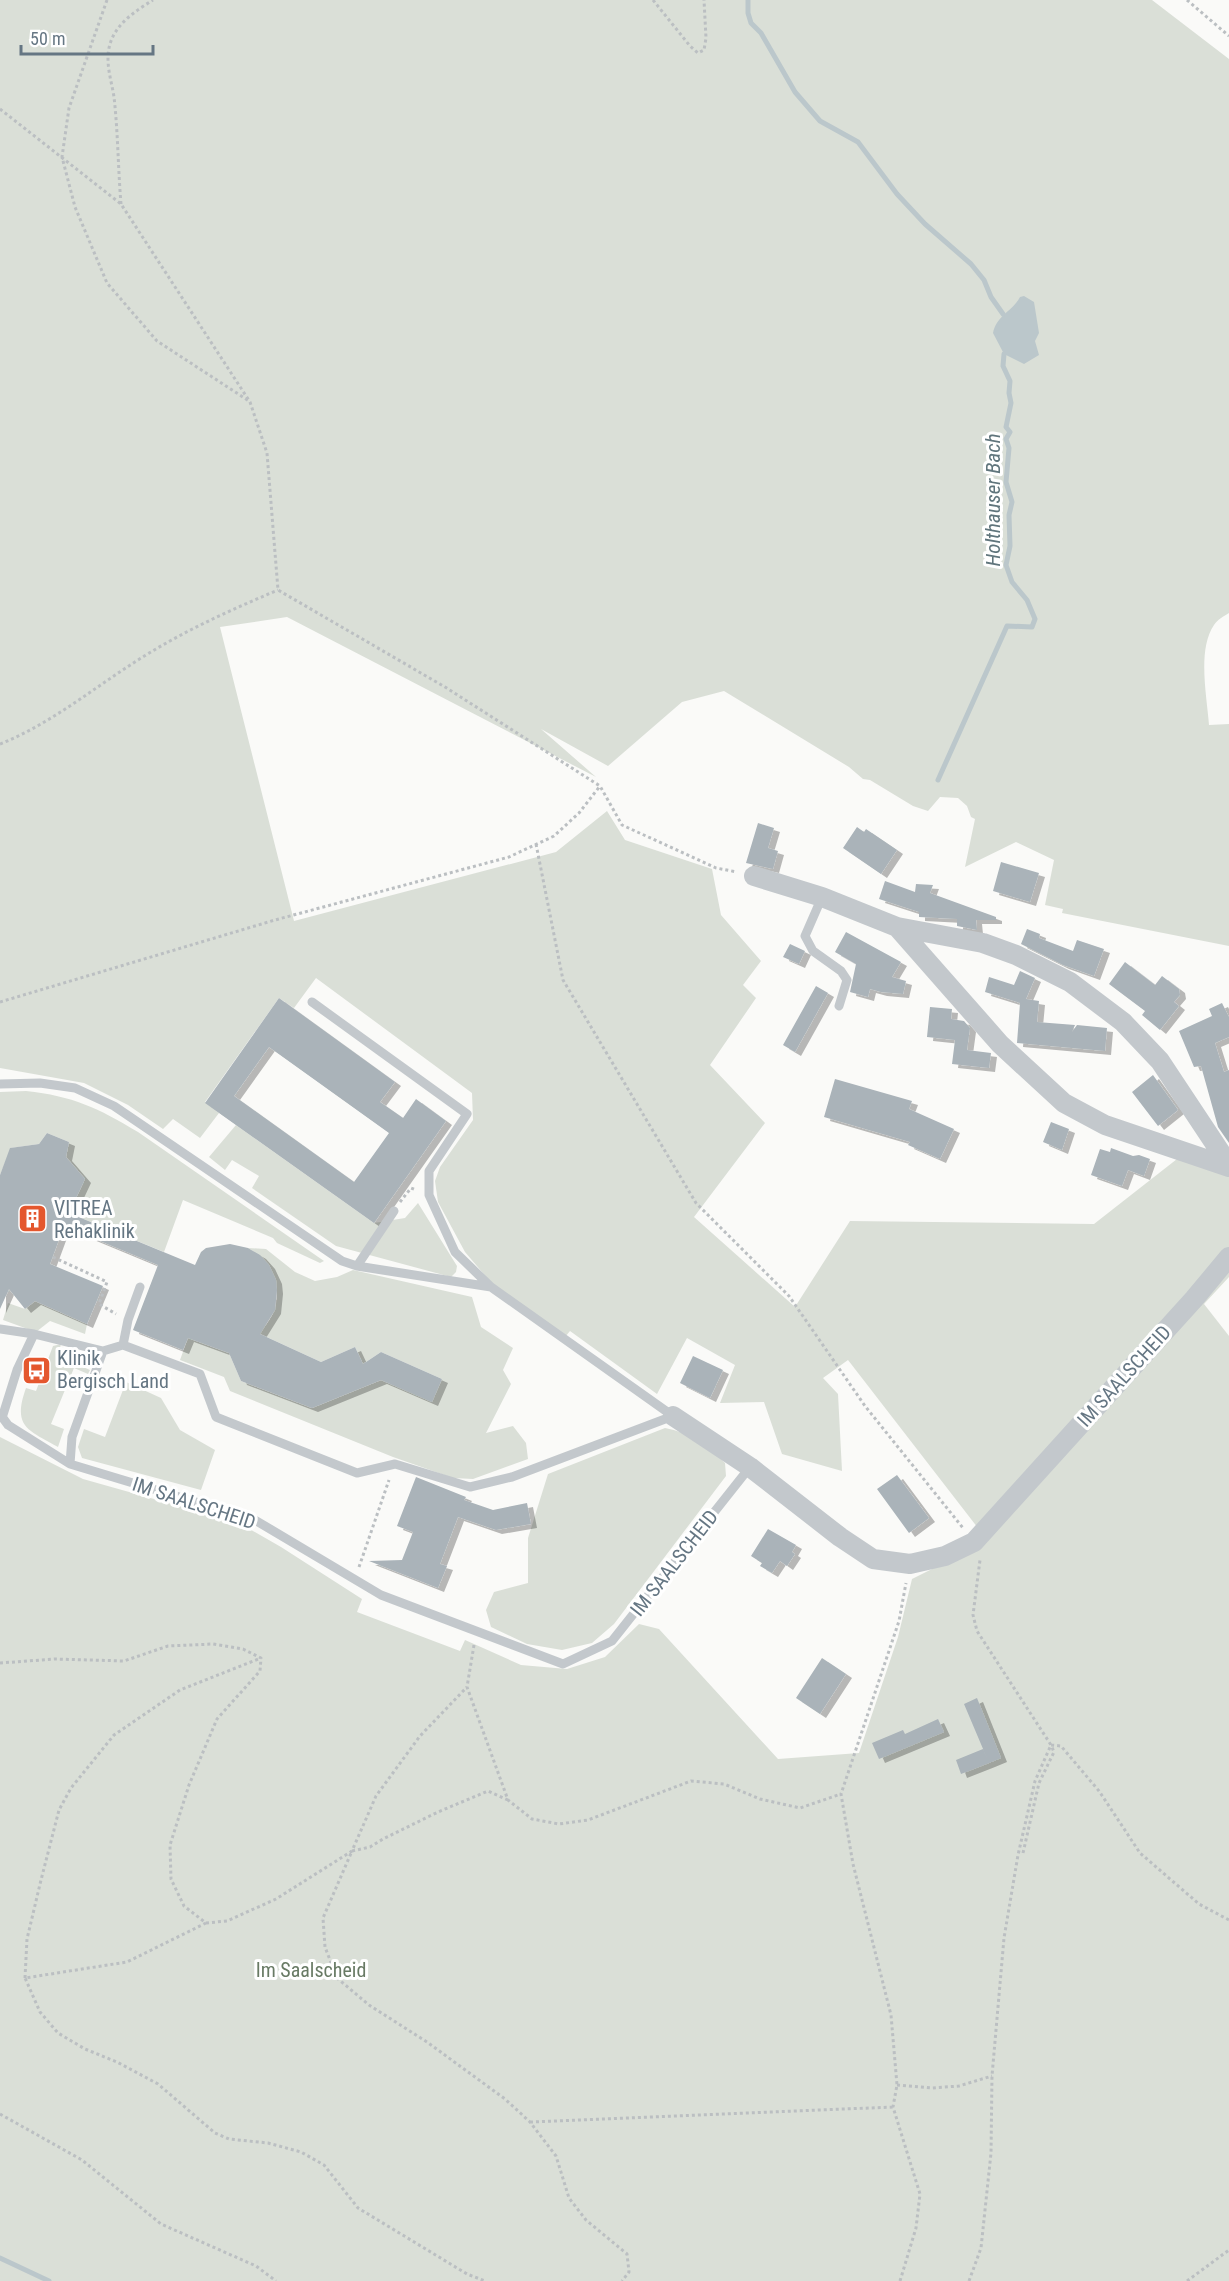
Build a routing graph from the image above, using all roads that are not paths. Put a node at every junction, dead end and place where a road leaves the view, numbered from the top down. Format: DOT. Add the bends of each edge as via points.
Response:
graph roads {
  1 [pos="754,876"];
  2 [pos="822,897"];
  3 [pos="897,927"];
  4 [pos="312,1002"];
  5 [pos="839,1006"];
  6 [pos="0,1084"];
  7 [pos="1229,1166"];
  8 [pos="393,1211"];
  9 [pos="1229,1257"];
  10 [pos="357,1266"];
  11 [pos="140,1287"];
  12 [pos="491,1287"];
  13 [pos="0,1329"];
  14 [pos="34,1334"];
  15 [pos="123,1345"];
  16 [pos="103,1351"];
  17 [pos="1,1416"];
  18 [pos="673,1416"];
  19 [pos="70,1464"];
  20 [pos="750,1467"];
  1 -- 2 [label="street"];
  2 -- 3 [label="street"];
  2 -- 5 [label="lane" via="806,936 813,951 847,980"];
  3 -- 7 [label="street" via="1000,1044 1064,1103 1105,1125"];
  3 -- 7 [label="street" via="983,943 1070,982 1123,1022 1160,1060"];
  4 -- 12 [label="lane, IM SAALSCHEID" via="467,1114 429,1171 429,1195 455,1252"];
  6 -- 10 [label="lane" via="40,1083 75,1088 114,1106 342,1261"];
  8 -- 10 [label="lane"];
  9 -- 20 [label="street, IM SAALSCHEID" via="974,1542 945,1556 910,1564 873,1559"];
  10 -- 12 [label="lane"];
  11 -- 15 [label="lane"];
  12 -- 18 [label="lane, IM SAALSCHEID"];
  13 -- 14 [label="lane"];
  14 -- 16 [label="lane"];
  14 -- 17 [label="lane, IM SAALSCHEID"];
  15 -- 16 [label="lane"];
  15 -- 18 [label="lane" via="200,1374 216,1417 357,1473 395,1464 470,1487 512,1478"];
  16 -- 19 [label="lane" via="72,1437"];
  17 -- 19 [label="lane, IM SAALSCHEID" via="8,1425"];
  18 -- 20 [label="street, IM SAALSCHEID"];
  19 -- 20 [label="lane, IM SAALSCHEID" via="255,1520 381,1595 564,1664 612,1641"];
}
